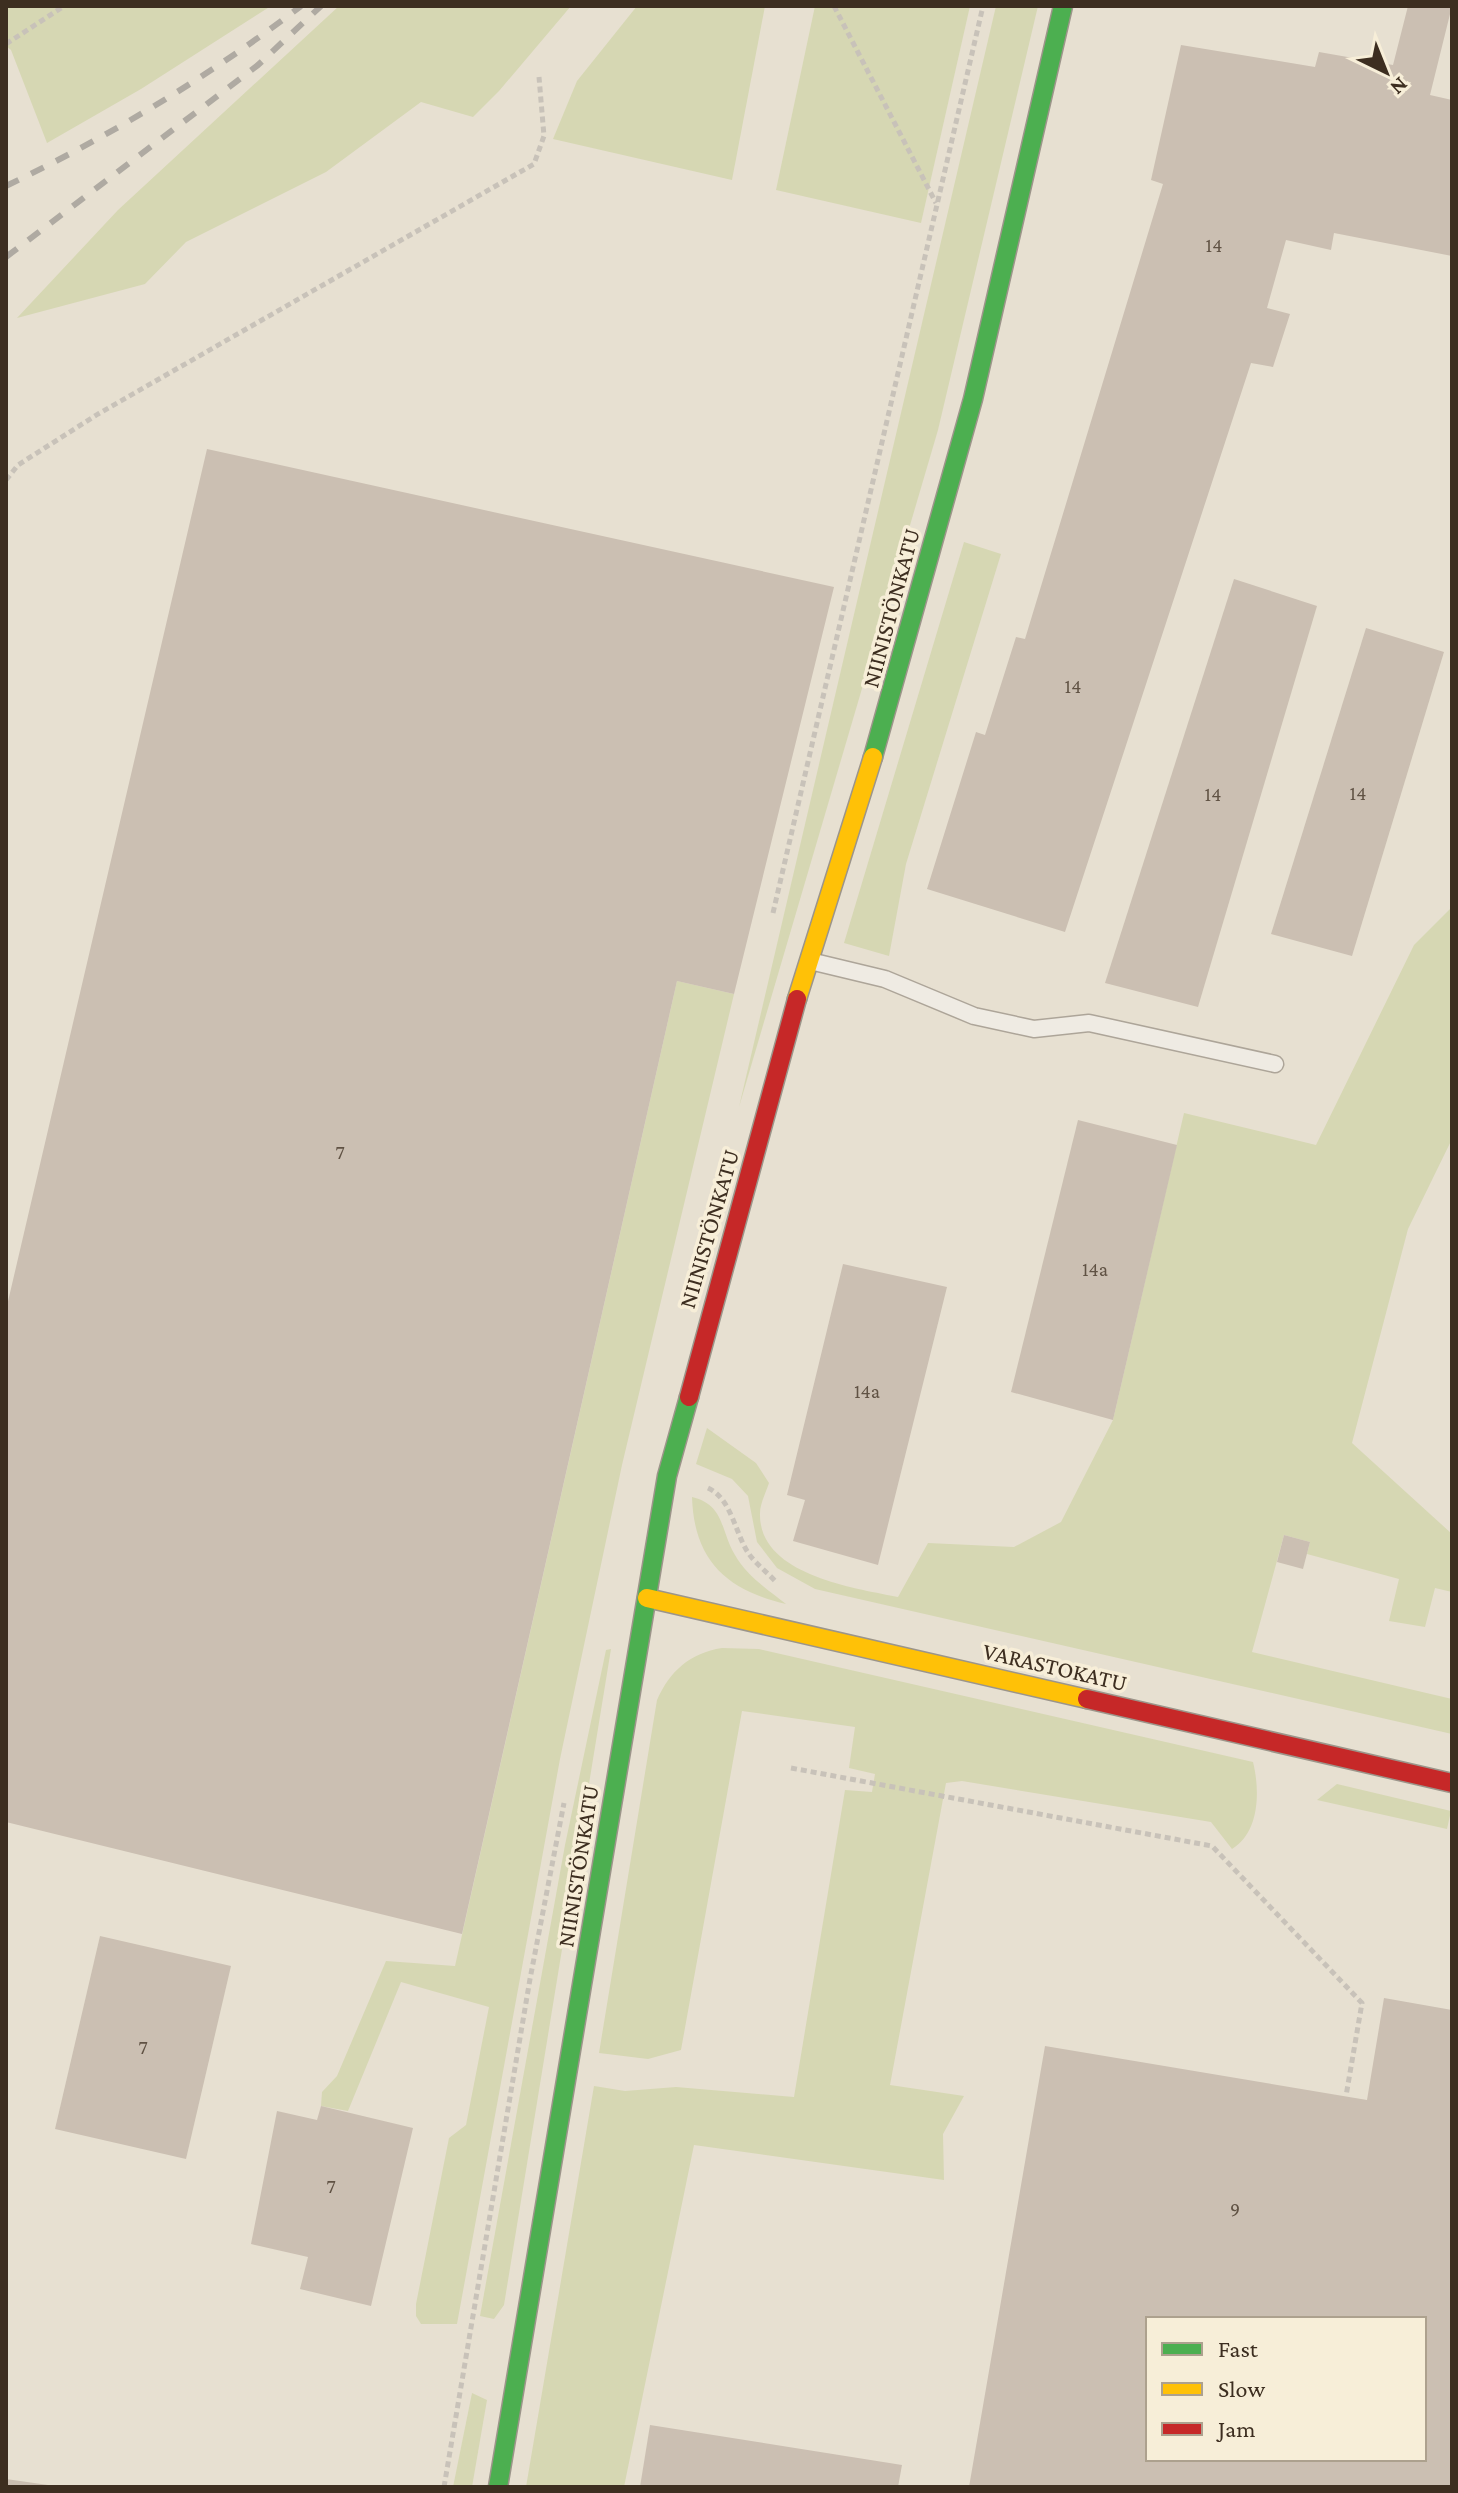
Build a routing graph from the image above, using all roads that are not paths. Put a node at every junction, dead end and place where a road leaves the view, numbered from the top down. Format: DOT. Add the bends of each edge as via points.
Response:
graph roads {
  1 [pos="1063,6"];
  2 [pos="808,960"];
  3 [pos="1275,1064"];
  4 [pos="647,1598"];
  5 [pos="1452,1783"];
  6 [pos="498,2487"];
  1 -- 2 [label="street, NIINISTÖNKATU" via="969,415 895,688"];
  2 -- 3 [label="lane" via="885,979 974,1016 1034,1029 1089,1023"];
  2 -- 4 [label="street, NIINISTÖNKATU" via="667,1476"];
  4 -- 5 [label="street, VARASTOKATU"];
  4 -- 6 [label="street, NIINISTÖNKATU"];
}
